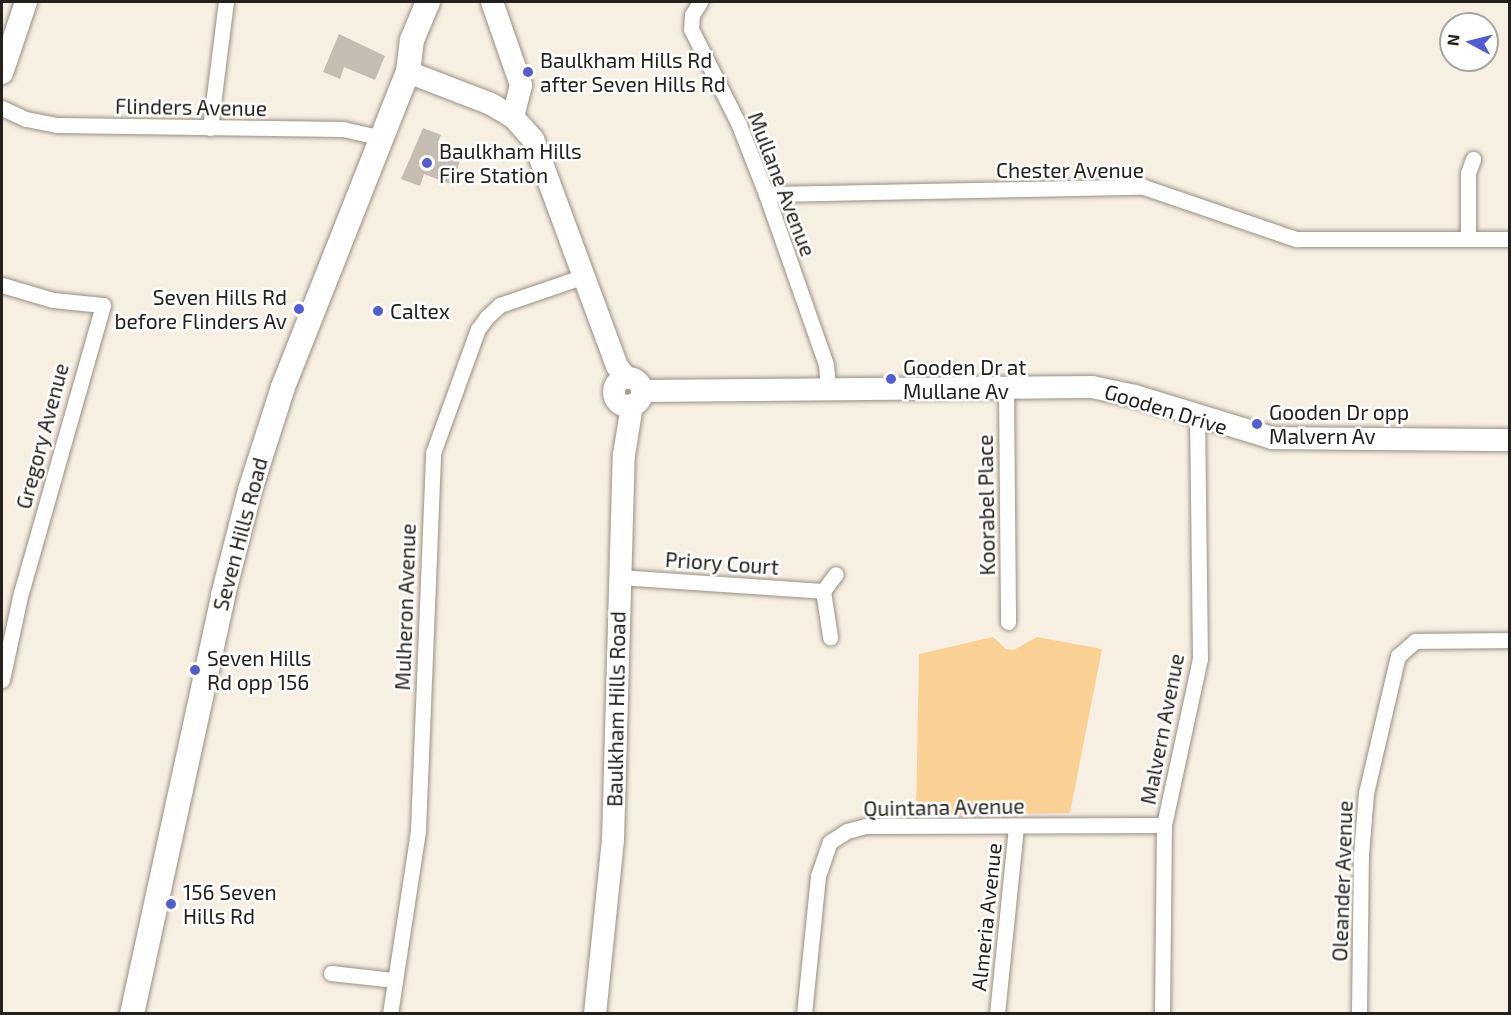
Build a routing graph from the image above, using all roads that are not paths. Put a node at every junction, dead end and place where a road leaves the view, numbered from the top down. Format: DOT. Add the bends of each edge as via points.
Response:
graph roads {
  1 [pos="26,2"];
  2 [pos="226,2"];
  3 [pos="428,2"];
  4 [pos="445,2"];
  5 [pos="492,2"];
  6 [pos="700,2"];
  7 [pos="408,72"];
  8 [pos="2,73"];
  9 [pos="2,108"];
  10 [pos="513,117"];
  11 [pos="210,128"];
  12 [pos="382,138"];
  13 [pos="1473,159"];
  14 [pos="766,194"];
  15 [pos="1468,239"];
  16 [pos="1509,240"];
  17 [pos="584,276"];
  18 [pos="2,285"];
  19 [pos="828,388"];
  20 [pos="1006,388"];
  21 [pos="633,392"];
  22 [pos="1197,418"];
  23 [pos="1509,440"];
  24 [pos="836,574"];
  25 [pos="619,577"];
  26 [pos="823,591"];
  27 [pos="1008,622"];
  28 [pos="830,637"];
  29 [pos="1509,639"];
  30 [pos="2,680"];
  31 [pos="1164,825"];
  32 [pos="1016,826"];
  33 [pos="331,974"];
  34 [pos="393,980"];
  35 [pos="132,1014"];
  36 [pos="390,1014"];
  37 [pos="595,1014"];
  38 [pos="804,1014"];
  39 [pos="997,1014"];
  40 [pos="1162,1014"];
  41 [pos="1359,1014"];
  1 -- 8 [label="street"];
  2 -- 11 [label="street"];
  3 -- 7 [label="main road, Seven Hills Road" via="412,40"];
  4 -- 7 [label="main road, Seven Hills Road" via="424,53"];
  5 -- 10 [label="street" via="520,79"];
  6 -- 14 [label="street, Mullane Avenue" via="692,15 691,29 697,48 739,125"];
  7 -- 10 [label="street" via="491,104"];
  7 -- 12 [label="main road, Seven Hills Road"];
  9 -- 11 [label="street, Flinders Avenue" via="26,119 57,125"];
  10 -- 17 [label="street" via="540,152"];
  11 -- 12 [label="street, Flinders Avenue" via="343,129"];
  12 -- 35 [label="main road, Seven Hills Road" via="283,387 250,490 220,606"];
  13 -- 15 [label="street" via="1468,173"];
  14 -- 15 [label="street, Chester Avenue" via="1144,187 1296,239"];
  14 -- 19 [label="street, Mullane Avenue" via="826,364"];
  15 -- 16 [label="street, Chester Avenue"];
  17 -- 21 [label="street" via="617,366"];
  17 -- 34 [label="street, Mulheron Avenue" via="500,305 487,317 478,329 433,453 418,830"];
  18 -- 30 [label="street, Gregory Avenue" via="53,300 103,304 21,592"];
  19 -- 20 [label="street, Gooden Drive"];
  19 -- 21 [label="street, Gooden Drive"];
  20 -- 22 [label="street, Gooden Drive" via="1108,390"];
  20 -- 27 [label="street, Koorabel Place"];
  21 -- 25 [label="street, Baulkham Hills Road" via="624,455"];
  22 -- 23 [label="street, Gooden Drive" via="1258,436 1288,440"];
  22 -- 31 [label="street, Malvern Avenue" via="1200,659"];
  24 -- 26 [label="street"];
  25 -- 26 [label="street, Priory Court"];
  25 -- 37 [label="street, Baulkham Hills Road" via="613,840"];
  26 -- 28 [label="street"];
  29 -- 41 [label="street, Oleander Avenue" via="1415,642 1398,656 1366,793 1361,855"];
  31 -- 32 [label="street, Quintana Avenue"];
  31 -- 40 [label="street, Malvern Avenue"];
  32 -- 38 [label="street, Quintana Avenue" via="866,826 847,831 830,842 818,876"];
  32 -- 39 [label="street, Almeria Avenue"];
  33 -- 34 [label="street"];
  34 -- 36 [label="street, Mulheron Avenue"];
}
